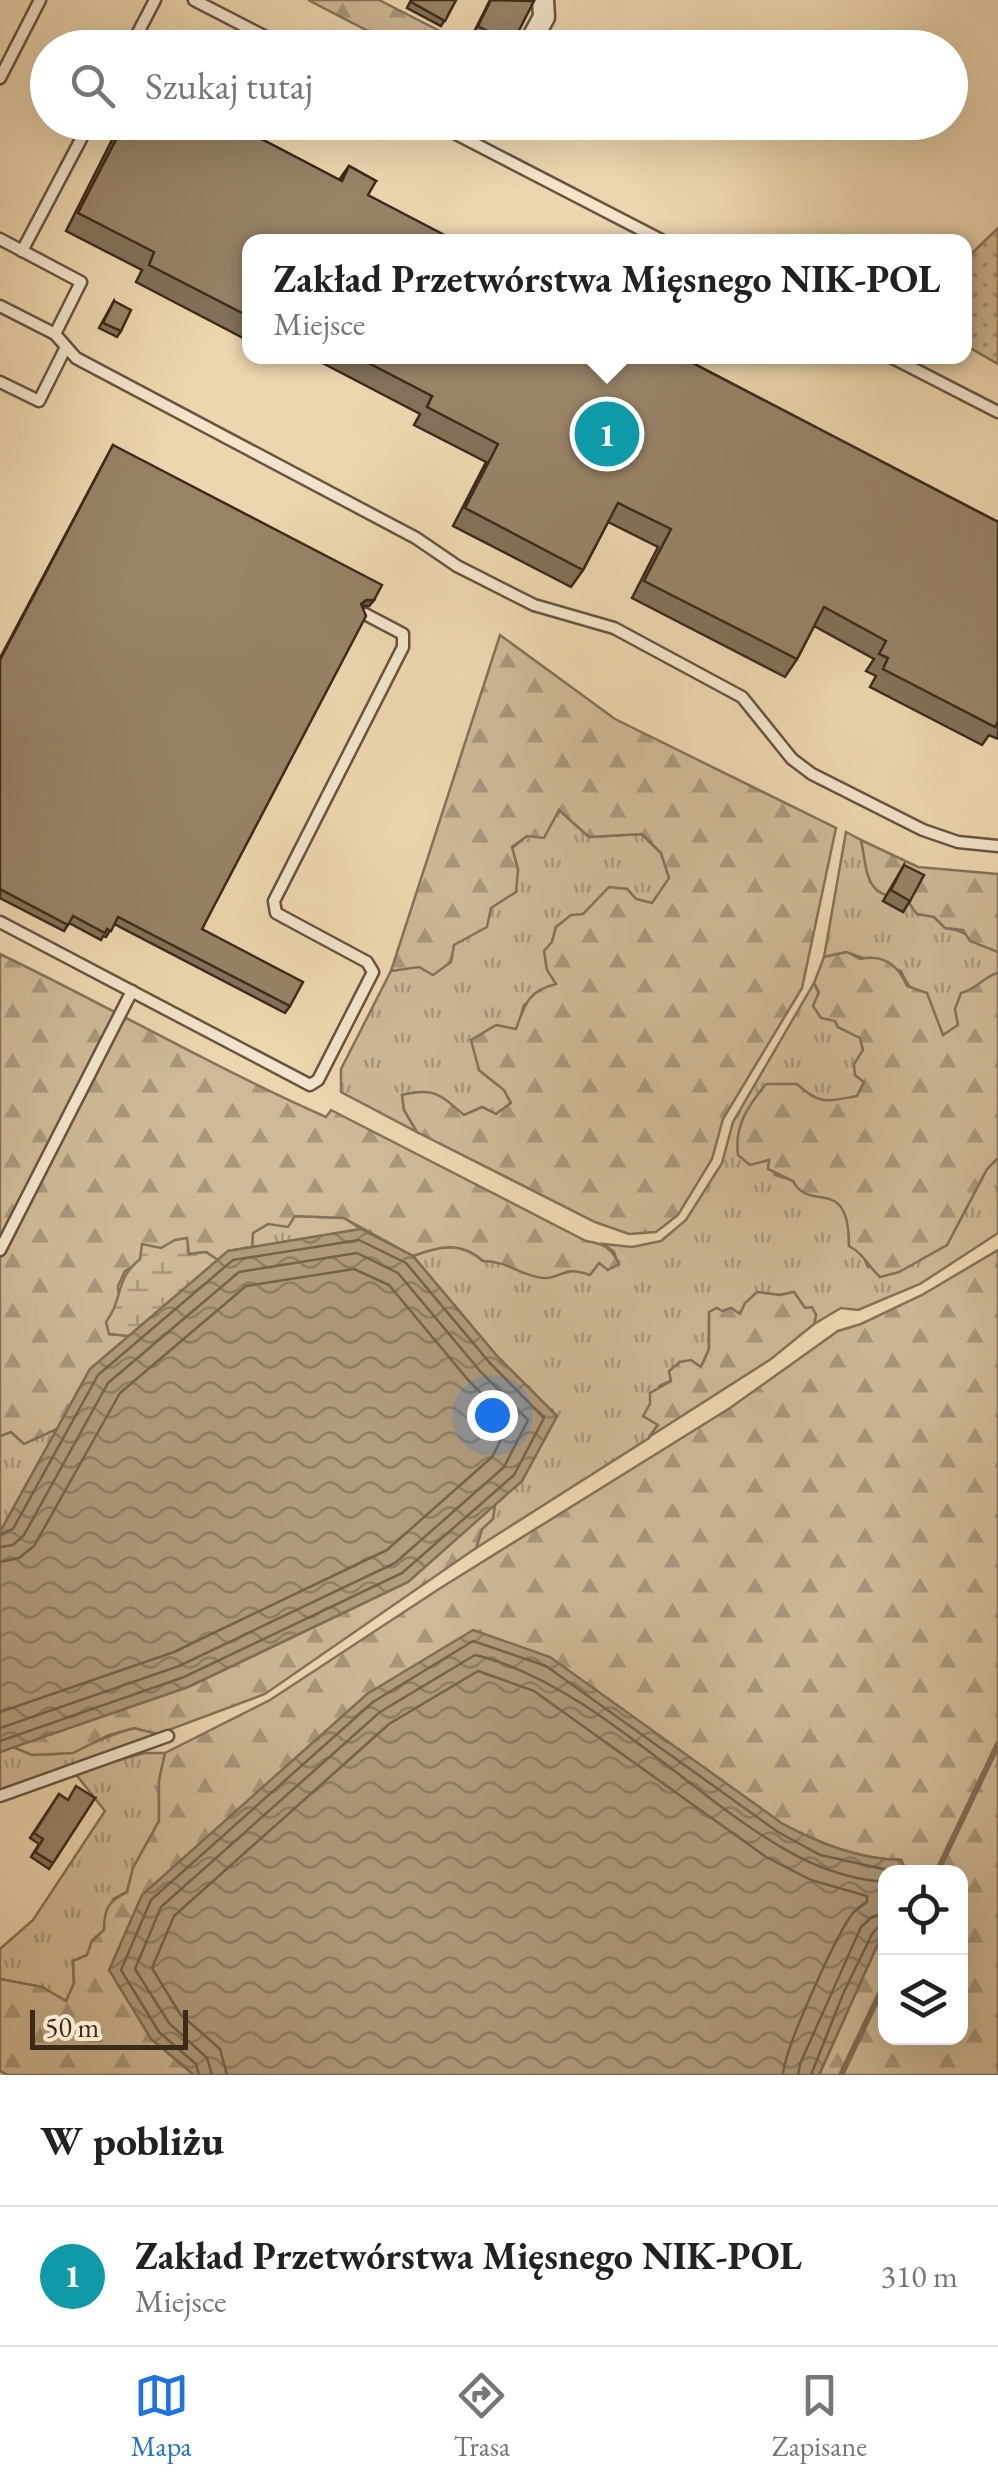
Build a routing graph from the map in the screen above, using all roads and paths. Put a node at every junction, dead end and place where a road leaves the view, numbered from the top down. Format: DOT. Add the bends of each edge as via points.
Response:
graph roads {
  1 [pos="40,0"];
  2 [pos="155,0"];
  3 [pos="194,0"];
  4 [pos="543,0"];
  5 [pos="139,30"];
  6 [pos="252,30"];
  7 [pos="537,30"];
  8 [pos="0,78"];
  9 [pos="81,140"];
  10 [pos="468,140"];
  11 [pos="650,234"];
  12 [pos="0,239"];
  13 [pos="22,251"];
  14 [pos="0,306"];
  15 [pos="55,334"];
  16 [pos="66,348"];
  17 [pos="905,364"];
  18 [pos="0,382"];
  19 [pos="998,412"];
  20 [pos="365,614"];
  21 [pos="998,846"];
  22 [pos="0,922"];
  23 [pos="132,992"];
  24 [pos="0,1250"];
  25 [pos="168,1736"];
  26 [pos="0,1796"];
  1 -- 8 [label="lane"];
  2 -- 5 [label="lane"];
  3 -- 6 [label="lane"];
  4 -- 7 [label="street"];
  9 -- 13 [label="lane"];
  10 -- 11 [label="lane"];
  12 -- 13 [label="lane"];
  13 -- 15 [label="lane" via="81,282"];
  14 -- 15 [label="lane"];
  15 -- 16 [label="lane"];
  16 -- 18 [label="lane" via="39,401"];
  16 -- 21 [label="lane" via="457,566 534,605 614,628 742,697 812,774 923,830"];
  17 -- 19 [label="lane"];
  20 -- 23 [label="lane" via="403,634 403,647 274,902 276,913 367,962 373,972 318,1080 310,1085"];
  22 -- 23 [label="lane"];
  23 -- 24 [label="lane"];
  25 -- 26 [label="lane"];
}
